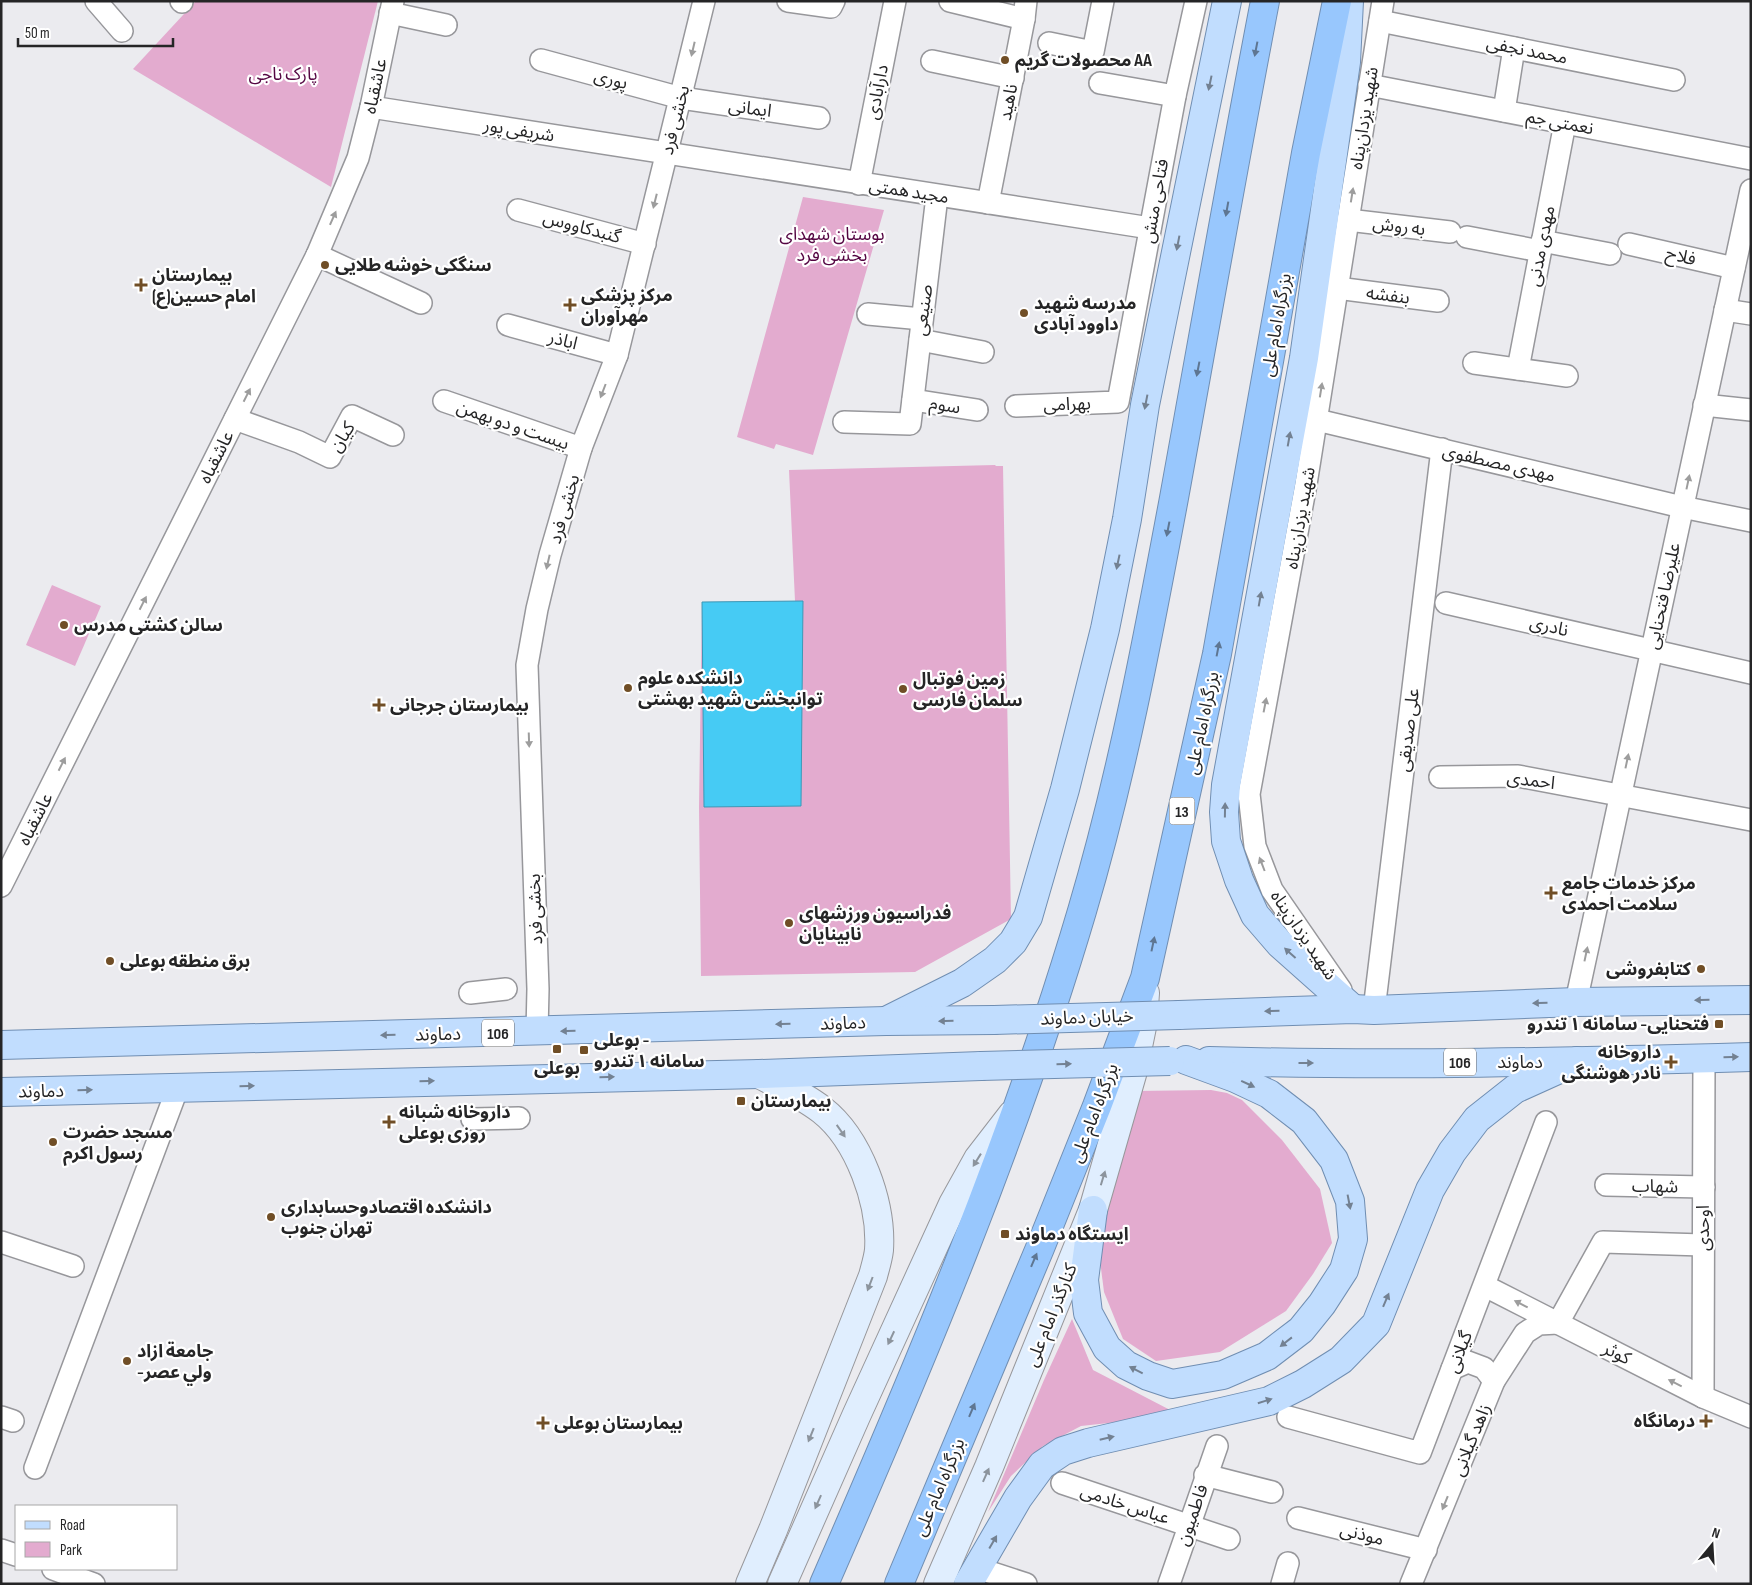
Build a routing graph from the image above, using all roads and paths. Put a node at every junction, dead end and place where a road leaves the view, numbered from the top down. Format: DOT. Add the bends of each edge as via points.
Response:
graph roads {
  1 [pos="96,1"];
  2 [pos="704,1"];
  3 [pos="788,1"];
  4 [pos="834,1"];
  5 [pos="895,1"];
  6 [pos="950,1"];
  7 [pos="1103,1"];
  8 [pos="1196,1"];
  9 [pos="1227,1"];
  10 [pos="1265,1"];
  11 [pos="1337,1"];
  12 [pos="1349,1"];
  13 [pos="392,7"];
  14 [pos="1025,10"];
  15 [pos="1382,11"];
  16 [pos="446,25"];
  17 [pos="122,31"];
  18 [pos="1049,43"];
  19 [pos="1514,48"];
  20 [pos="541,60"];
  21 [pos="932,61"];
  22 [pos="1013,78"];
  23 [pos="1674,80"];
  24 [pos="1100,83"];
  25 [pos="1369,85"];
  26 [pos="1175,96"];
  27 [pos="681,98"];
  28 [pos="371,106"];
  29 [pos="1504,111"];
  30 [pos="819,118"];
  31 [pos="1565,123"];
  32 [pos="667,154"];
  33 [pos="1751,159"];
  34 [pos="859,184"];
  35 [pos="1751,190"];
  36 [pos="937,196"];
  37 [pos="988,204"];
  38 [pos="518,210"];
  39 [pos="1348,220"];
  40 [pos="1150,228"];
  41 [pos="645,244"];
  42 [pos="1629,244"];
  43 [pos="1541,246"];
  44 [pos="1610,254"];
  45 [pos="317,255"];
  46 [pos="1734,268"];
  47 [pos="1337,288"];
  48 [pos="1438,301"];
  49 [pos="421,303"];
  50 [pos="1725,310"];
  51 [pos="868,314"];
  52 [pos="1751,314"];
  53 [pos="922,319"];
  54 [pos="508,325"];
  55 [pos="920,340"];
  56 [pos="983,352"];
  57 [pos="617,355"];
  58 [pos="1474,363"];
  59 [pos="1518,369"];
  60 [pos="1566,376"];
  61 [pos="913,400"];
  62 [pos="444,401"];
  63 [pos="1118,402"];
  64 [pos="1704,405"];
  65 [pos="1016,406"];
  66 [pos="977,410"];
  67 [pos="1751,410"];
  68 [pos="235,419"];
  69 [pos="1317,420"];
  70 [pos="844,422"];
  71 [pos="393,435"];
  72 [pos="581,448"];
  73 [pos="1442,450"];
  74 [pos="1682,507"];
  75 [pos="1751,521"];
  76 [pos="1446,603"];
  77 [pos="1652,650"];
  78 [pos="1751,673"];
  79 [pos="1440,777"];
  80 [pos="1620,795"];
  81 [pos="1751,820"];
  82 [pos="1,886"];
  83 [pos="1146,978"];
  84 [pos="506,989"];
  85 [pos="470,993"];
  86 [pos="1751,1000"];
  87 [pos="1576,1002"];
  88 [pos="1363,1009"];
  89 [pos="994,1020"];
  90 [pos="886,1021"];
  91 [pos="537,1032"];
  92 [pos="1,1045"];
  93 [pos="1751,1057"];
  94 [pos="1704,1058"];
  95 [pos="1178,1061"];
  96 [pos="1577,1061"];
  97 [pos="759,1074"];
  98 [pos="178,1087"];
  99 [pos="2,1093"];
  100 [pos="1018,1108"];
  101 [pos="519,1118"];
  102 [pos="472,1119"];
  103 [pos="1546,1122"];
  104 [pos="1606,1185"];
  105 [pos="1704,1187"];
  106 [pos="1093,1210"];
  107 [pos="1,1242"];
  108 [pos="1703,1245"];
  109 [pos="73,1266"];
  110 [pos="1484,1286"];
  111 [pos="1558,1323"];
  112 [pos="1452,1369"];
  113 [pos="1494,1381"];
  114 [pos="1702,1397"];
  115 [pos="1288,1416"];
  116 [pos="1751,1417"];
  117 [pos="1217,1446"];
  118 [pos="35,1468"];
  119 [pos="1206,1475"];
  120 [pos="1062,1483"];
  121 [pos="1272,1492"];
  122 [pos="1298,1518"];
  123 [pos="1189,1525"];
  124 [pos="1229,1539"];
  125 [pos="1,1550"];
  126 [pos="1426,1550"];
  127 [pos="15,1555"];
  128 [pos="1288,1563"];
  129 [pos="56,1570"];
  130 [pos="973,1576"];
  131 [pos="94,1584"];
  132 [pos="750,1584"];
  133 [pos="782,1584"];
  134 [pos="824,1584"];
  135 [pos="898,1584"];
  136 [pos="938,1584"];
  137 [pos="1026,1584"];
  138 [pos="1169,1584"];
  139 [pos="1282,1584"];
  140 [pos="1411,1584"];
  1 -- 17 [label="street"];
  2 -- 27 [label="street, بخشی فرد, one-way"];
  3 -- 4 [label="street" via="831,7"];
  5 -- 34 [label="street, دارآبادی"];
  6 -- 14 [label="street"];
  7 -- 18 [label="street" via="1094,52"];
  8 -- 26 [label="street, فتاحی منش"];
  9 -- 90 [label="main road, one-way" via="1147,395 1105,629 1065,790 1028,917 1013,942 995,960 962,982"];
  10 -- 100 [label="highway, one-way" via="1146,648 1083,909"];
  83 -- 11 [label="highway, بزرگراه امام علی / 13, one-way" via="1217,654 1306,153"];
  88 -- 12 [label="main road, one-way" via="1280,944 1255,915 1226,841 1224,812 1226,785 1304,358 1346,62"];
  13 -- 16 [label="street, عاشقباه"];
  13 -- 28 [label="street, عاشقباه"];
  14 -- 22 [label="street, ناهید"];
  15 -- 19 [label="street, محمد نجفی"];
  15 -- 25 [label="street, شهید یزدان‌پناه"];
  19 -- 23 [label="street, محمد نجفی"];
  19 -- 29 [label="street"];
  20 -- 27 [label="street, پوری"];
  21 -- 22 [label="street"];
  22 -- 37 [label="street, ناهید"];
  24 -- 26 [label="street"];
  25 -- 29 [label="street, نعمتی جم"];
  39 -- 25 [label="street, شهید یزدان‌پناه, one-way"];
  26 -- 40 [label="street, فتاحی منش"];
  27 -- 30 [label="street, ایمانی"];
  27 -- 32 [label="street, بخشی فرد"];
  28 -- 32 [label="street, شریفی پور"];
  45 -- 28 [label="street, عاشقباه, one-way" via="352,175"];
  29 -- 31 [label="street, نعمتی جم"];
  31 -- 33 [label="street, نعمتی جم"];
  31 -- 43 [label="street, مهدی مدنی"];
  32 -- 34 [label="street, مجید همتی"];
  32 -- 41 [label="street, بخشی فرد, one-way"];
  34 -- 36 [label="street, مجید همتی"];
  35 -- 46 [label="street, علیرضا فتحنایی"];
  36 -- 37 [label="street, مجید همتی"];
  36 -- 53 [label="street, صنیعی"];
  37 -- 40 [label="street, مجید همتی"];
  38 -- 41 [label="street, گنبدکاووس"];
  39 -- 43 [label="street, به روش"];
  39 -- 47 [label="street, شهید یزدان‌پناه"];
  40 -- 63 [label="street, فتاحی منش"];
  41 -- 57 [label="street, بخشی فرد"];
  42 -- 46 [label="street, فلاح"];
  43 -- 44 [label="street, به روش"];
  43 -- 59 [label="street, مهدی مدنی"];
  45 -- 49 [label="street"];
  68 -- 45 [label="street, عاشقباه, one-way"];
  46 -- 50 [label="street, علیرضا فتحنایی"];
  47 -- 48 [label="street, بنفشه"];
  69 -- 47 [label="street, شهید یزدان‌پناه, one-way"];
  50 -- 52 [label="street"];
  50 -- 64 [label="street, علیرضا فتحنایی"];
  51 -- 53 [label="street"];
  53 -- 55 [label="street, صنیعی"];
  54 -- 57 [label="street, اباذر"];
  55 -- 56 [label="street"];
  55 -- 61 [label="street, صنیعی"];
  57 -- 72 [label="street, بخشی فرد, one-way"];
  58 -- 59 [label="street"];
  59 -- 60 [label="street"];
  61 -- 66 [label="street, سوم"];
  61 -- 70 [label="street, صنیعی" via="910,424"];
  62 -- 72 [label="street, بیست و دو بهمن"];
  63 -- 65 [label="street, بهرامی"];
  64 -- 67 [label="street"];
  74 -- 64 [label="street, علیرضا فتحنایی, one-way"];
  68 -- 71 [label="street, کیان" via="330,457 352,416"];
  82 -- 68 [label="street, عاشقباه, one-way"];
  69 -- 73 [label="street, مهدی مصطفوی"];
  88 -- 69 [label="street, شهید یزدان‌پناه, one-way" via="1322,960 1272,890 1255,846 1249,794"];
  72 -- 91 [label="street, بخشی فرد, one-way" via="550,554 528,665"];
  73 -- 74 [label="street, مهدی مصطفوی"];
  73 -- 88 [label="street, علی صدیقی"];
  74 -- 75 [label="street, مهدی مصطفوی"];
  74 -- 77 [label="street, علیرضا فتحنایی"];
  76 -- 77 [label="street, نادری"];
  77 -- 78 [label="street, نادری"];
  80 -- 77 [label="street, علیرضا فتحنایی, one-way"];
  79 -- 80 [label="street, احمدی" via="1518,776"];
  80 -- 81 [label="street, احمدی"];
  87 -- 80 [label="street, علیرضا فتحنایی, one-way"];
  106 -- 83 [label="main road, کنارگذر امام علی, one-way" via="1133,1071 1143,1022"];
  135 -- 83 [label="highway, بزرگراه امام علی / 13, one-way" via="1043,1239"];
  84 -- 85 [label="street"];
  86 -- 87 [label="main road, 106, one-way"];
  87 -- 88 [label="main road, 106, one-way"];
  88 -- 89 [label="main road, خیابان دماوند / 106, one-way, bridge"];
  89 -- 90 [label="main road, دماوند / 106, one-way"];
  90 -- 91 [label="main road, دماوند / 106, one-way"];
  91 -- 92 [label="main road, دماوند / 106, one-way"];
  94 -- 93 [label="main road, دماوند / 106, one-way"];
  94 -- 96 [label="main road, دماوند / 106"];
  94 -- 105 [label="street, اوحدی"];
  95 -- 96 [label="main road, دماوند / 106, one-way"];
  97 -- 95 [label="main road, دماوند / 106, one-way, bridge"];
  95 -- 106 [label="main road, one-way" via="1235,1078 1269,1094 1304,1121 1334,1160 1350,1201 1353,1239 1344,1270 1301,1330 1267,1356 1223,1375 1172,1384 1126,1365 1107,1348 1088,1313 1084,1280"];
  130 -- 96 [label="main road, one-way" via="1018,1498 1042,1465 1063,1451 1269,1401 1340,1360 1376,1324 1430,1190 1476,1120 1515,1089"];
  98 -- 97 [label="main road, دماوند / 106, one-way"];
  97 -- 132 [label="main road, one-way" via="797,1093 838,1125 867,1174 879,1250 873,1276"];
  99 -- 98 [label="main road, دماوند / 106, one-way"];
  98 -- 118 [label="street"];
  100 -- 133 [label="main road, one-way" via="978,1159 953,1204"];
  100 -- 134 [label="highway" via="881,1454"];
  101 -- 102 [label="street"];
  103 -- 110 [label="street, گیلانی"];
  104 -- 105 [label="street, شهاب"];
  105 -- 108 [label="street, اوحدی"];
  136 -- 106 [label="main road, کنارگذر امام علی, one-way"];
  107 -- 109 [label="street"];
  108 -- 111 [label="street" via="1603,1242"];
  108 -- 114 [label="street, اوحدی"];
  111 -- 110 [label="street, کوثر, one-way"];
  110 -- 112 [label="street, گیلانی"];
  111 -- 113 [label="street, زاهد گیلانی" via="1539,1324 1525,1333"];
  114 -- 111 [label="street, کوثر, one-way"];
  112 -- 113 [label="street" via="1468,1362 1484,1368"];
  112 -- 115 [label="street, گیلانی" via="1420,1453"];
  113 -- 126 [label="street, زاهد گیلانی, one-way"];
  114 -- 116 [label="street, کوثر"];
  117 -- 119 [label="street, فاطمیون"];
  119 -- 121 [label="street"];
  119 -- 123 [label="street, فاطمیون"];
  120 -- 123 [label="street, عباس خادمی"];
  122 -- 126 [label="street, موذنی"];
  123 -- 124 [label="street, عباس خادمی"];
  123 -- 138 [label="street, فاطمیون"];
  125 -- 127 [label="street"];
  126 -- 140 [label="street, زاهد گیلانی"];
  128 -- 139 [label="street"];
  129 -- 131 [label="street"];
  130 -- 137 [label="street"];
}
